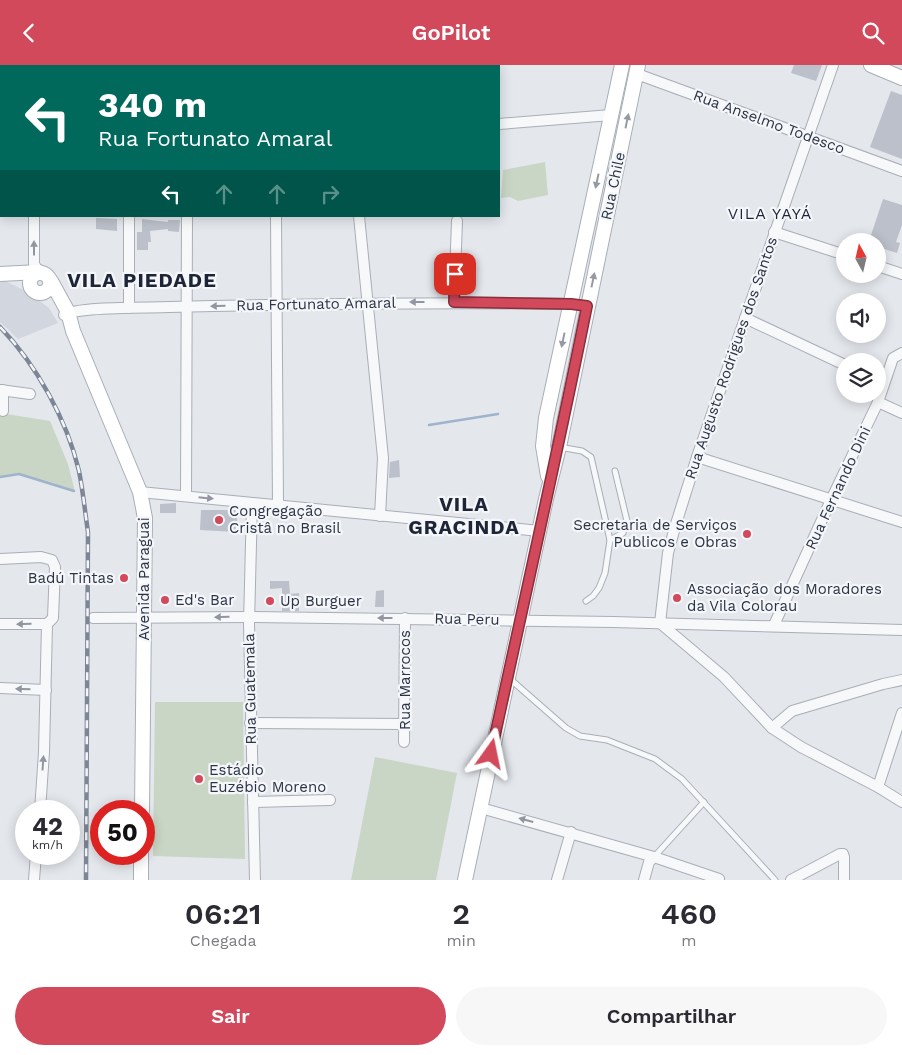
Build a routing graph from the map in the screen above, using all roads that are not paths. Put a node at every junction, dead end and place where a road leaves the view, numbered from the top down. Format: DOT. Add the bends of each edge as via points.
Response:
graph roads {
  1 [pos="622,65"];
  2 [pos="871,65"];
  3 [pos="833,66"];
  4 [pos="638,70"];
  5 [pos="902,78"];
  6 [pos="611,115"];
  7 [pos="500,124"];
  8 [pos="807,137"];
  9 [pos="902,171"];
  10 [pos="34,217"];
  11 [pos="129,217"];
  12 [pos="187,217"];
  13 [pos="276,217"];
  14 [pos="359,217"];
  15 [pos="457,221"];
  16 [pos="774,232"];
  17 [pos="836,252"];
  18 [pos="886,269"];
  19 [pos="0,274"];
  20 [pos="902,274"];
  21 [pos="44,275"];
  22 [pos="36,290"];
  23 [pos="367,302"];
  24 [pos="454,302"];
  25 [pos="571,304"];
  26 [pos="276,306"];
  27 [pos="587,306"];
  28 [pos="186,307"];
  29 [pos="129,308"];
  30 [pos="66,314"];
  31 [pos="745,318"];
  32 [pos="902,353"];
  33 [pos="836,361"];
  34 [pos="886,371"];
  35 [pos="1,390"];
  36 [pos="30,394"];
  37 [pos="878,403"];
  38 [pos="880,403"];
  39 [pos="3,411"];
  40 [pos="902,413"];
  41 [pos="543,446"];
  42 [pos="559,447"];
  43 [pos="697,457"];
  44 [pos="614,471"];
  45 [pos="140,492"];
  46 [pos="186,496"];
  47 [pos="546,499"];
  48 [pos="831,500"];
  49 [pos="252,503"];
  50 [pos="278,505"];
  51 [pos="380,516"];
  52 [pos="902,522"];
  53 [pos="540,531"];
  54 [pos="610,540"];
  55 [pos="0,559"];
  56 [pos="586,601"];
  57 [pos="250,617"];
  58 [pos="93,618"];
  59 [pos="144,618"];
  60 [pos="405,619"];
  61 [pos="521,620"];
  62 [pos="48,623"];
  63 [pos="660,623"];
  64 [pos="0,624"];
  65 [pos="774,625"];
  66 [pos="902,630"];
  67 [pos="508,677"];
  68 [pos="902,680"];
  69 [pos="0,688"];
  70 [pos="46,690"];
  71 [pos="902,713"];
  72 [pos="250,723"];
  73 [pos="404,724"];
  74 [pos="772,727"];
  75 [pos="404,742"];
  76 [pos="878,787"];
  77 [pos="41,800"];
  78 [pos="142,800"];
  79 [pos="330,800"];
  80 [pos="253,802"];
  81 [pos="902,802"];
  82 [pos="704,803"];
  83 [pos="480,807"];
  84 [pos="571,832"];
  85 [pos="654,857"];
  86 [pos="35,865"];
  87 [pos="141,865"];
  88 [pos="34,880"];
  89 [pos="141,880"];
  90 [pos="255,880"];
  91 [pos="465,880"];
  92 [pos="557,880"];
  93 [pos="644,880"];
  94 [pos="719,880"];
  95 [pos="775,880"];
  96 [pos="791,880"];
  97 [pos="844,880"];
  1 -- 6 [label="main road, Rua Chile"];
  2 -- 5 [label="main road"];
  3 -- 8 [label="street, Rua Augusto Rodrigues dos Santos"];
  4 -- 8 [label="street, Rua Anselmo Todesco"];
  27 -- 4 [label="main road, Rua Chile, one-way"];
  6 -- 7 [label="street"];
  6 -- 25 [label="main road, Rua Chile, one-way"];
  8 -- 9 [label="street, Rua Anselmo Todesco"];
  8 -- 16 [label="street, Rua Augusto Rodrigues dos Santos"];
  21 -- 10 [label="street, one-way" via="34,263"];
  11 -- 29 [label="street"];
  12 -- 28 [label="street"];
  13 -- 26 [label="street"];
  14 -- 23 [label="street"];
  15 -- 24 [label="street"];
  16 -- 17 [label="street"];
  16 -- 31 [label="street, Rua Augusto Rodrigues dos Santos"];
  18 -- 20 [label="street"];
  19 -- 21 [label="main road"];
  19 -- 22 [label="main road, Avenida Paraguai"];
  21 -- 22 [label="main road" via="48,289"];
  21 -- 30 [label="main road, Avenida Paraguai"];
  22 -- 30 [label="main road, Avenida Paraguai"];
  24 -- 23 [label="street, Rua Fortunato Amaral, one-way"];
  23 -- 26 [label="street, Rua Fortunato Amaral"];
  23 -- 51 [label="street" via="383,458"];
  24 -- 25 [label="street, Rua Fortunato Amaral"];
  25 -- 27 [label="street"];
  25 -- 41 [label="main road, Rua Chile, one-way"];
  26 -- 28 [label="street, Rua Fortunato Amaral, one-way"];
  26 -- 50 [label="street"];
  27 -- 42 [label="main road, Rua Chile"];
  28 -- 29 [label="street, Rua Fortunato Amaral"];
  28 -- 46 [label="street"];
  29 -- 30 [label="street, Rua Fortunato Amaral"];
  30 -- 45 [label="main road, Avenida Paraguai"];
  31 -- 33 [label="street"];
  31 -- 43 [label="street, Rua Augusto Rodrigues dos Santos"];
  32 -- 34 [label="street, Rua Fernando Dini" via="893,358"];
  35 -- 36 [label="street"];
  35 -- 39 [label="street"];
  37 -- 48 [label="street, Rua Fernando Dini"];
  38 -- 40 [label="street"];
  41 -- 42 [label="main road" via="548,452"];
  41 -- 47 [label="main road, Rua Chile" via="548,472"];
  42 -- 47 [label="main road, Rua Chile"];
  42 -- 54 [label="lane" via="582,451 591,457"];
  43 -- 48 [label="street"];
  43 -- 63 [label="street, Rua Augusto Rodrigues dos Santos" via="668,553"];
  44 -- 54 [label="lane" via="627,521 623,533"];
  45 -- 46 [label="street"];
  45 -- 59 [label="main road, Avenida Paraguai" via="145,519"];
  46 -- 49 [label="street, one-way"];
  47 -- 53 [label="main road, Rua Chile"];
  48 -- 52 [label="street"];
  48 -- 65 [label="street, Rua Fernando Dini"];
  49 -- 50 [label="street"];
  49 -- 57 [label="street, Rua Guatemala"];
  50 -- 51 [label="street"];
  51 -- 53 [label="street"];
  53 -- 61 [label="main road, Rua Chile"];
  54 -- 56 [label="lane" via="606,573 599,588"];
  55 -- 62 [label="street" via="41,557 52,560 55,567 53,618"];
  57 -- 59 [label="street, Rua Peru, one-way"];
  60 -- 57 [label="street, Rua Peru, one-way"];
  57 -- 72 [label="street, Rua Guatemala"];
  58 -- 59 [label="street, Rua Peru"];
  59 -- 78 [label="main road, Avenida Paraguai"];
  60 -- 61 [label="street, Rua Peru"];
  60 -- 73 [label="street, Rua Marrocos"];
  61 -- 63 [label="street, Rua Peru"];
  61 -- 67 [label="main road, Rua Chile"];
  62 -- 64 [label="street, one-way"];
  62 -- 70 [label="street"];
  63 -- 65 [label="street, Rua Peru"];
  63 -- 74 [label="street" via="724,677"];
  65 -- 66 [label="street, Rua Peru"];
  67 -- 82 [label="lane" via="566,728 580,736 608,740 654,759 682,779"];
  67 -- 83 [label="main road, Rua Chile"];
  68 -- 74 [label="street" via="792,711"];
  70 -- 69 [label="street, one-way"];
  77 -- 70 [label="street, one-way"];
  71 -- 76 [label="street"];
  72 -- 73 [label="street"];
  72 -- 80 [label="street, Rua Guatemala"];
  73 -- 75 [label="street, Rua Marrocos"];
  74 -- 76 [label="street" via="801,747"];
  76 -- 81 [label="street"];
  79 -- 80 [label="street"];
  80 -- 90 [label="street, Rua Guatemala"];
  82 -- 85 [label="lane"];
  82 -- 95 [label="lane"];
  84 -- 83 [label="street, one-way"];
  83 -- 91 [label="main road, Rua Chile"];
  84 -- 85 [label="street"];
  84 -- 92 [label="street"];
  85 -- 93 [label="street" via="649,862"];
  85 -- 94 [label="street"];
  86 -- 88 [label="street"];
  87 -- 89 [label="main road"];
  96 -- 97 [label="street" via="840,853 843,854"];
}
